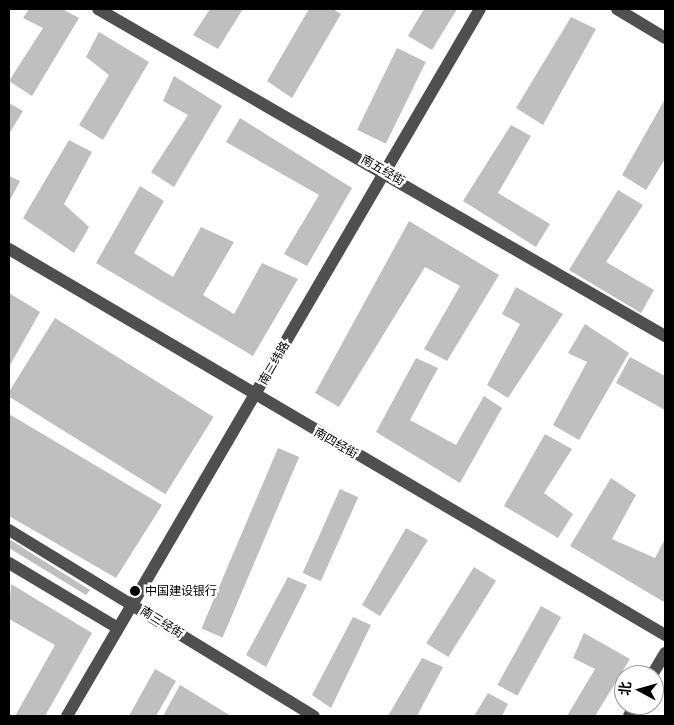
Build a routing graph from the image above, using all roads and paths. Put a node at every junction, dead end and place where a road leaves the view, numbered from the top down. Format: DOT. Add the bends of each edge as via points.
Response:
graph roads {
  1 [pos="98,9"];
  2 [pos="480,9"];
  3 [pos="617,9"];
  4 [pos="665,38"];
  5 [pos="385,171"];
  6 [pos="9,249"];
  7 [pos="665,336"];
  8 [pos="255,395"];
  9 [pos="9,530"];
  10 [pos="9,563"];
  11 [pos="132,604"];
  12 [pos="118,628"];
  13 [pos="665,635"];
  14 [pos="665,652"];
  15 [pos="658,665"];
  16 [pos="67,716"];
  17 [pos="314,716"];
  1 -- 5 [label="street, 南五经街"];
  2 -- 5 [label="street, 南二纬路"];
  3 -- 4 [label="street"];
  5 -- 7 [label="street, 南五经街"];
  5 -- 8 [label="street, 南二纬路"];
  6 -- 8 [label="street, 南四经街"];
  8 -- 11 [label="street, 南二纬路"];
  8 -- 13 [label="street, 南四经街"];
  9 -- 11 [label="street, 南三经街"];
  10 -- 12 [label="street"];
  11 -- 12 [label="street, 南二纬路"];
  11 -- 17 [label="street, 南三经街"];
  12 -- 16 [label="street, 南二纬路"];
  14 -- 15 [label="street"];
}
